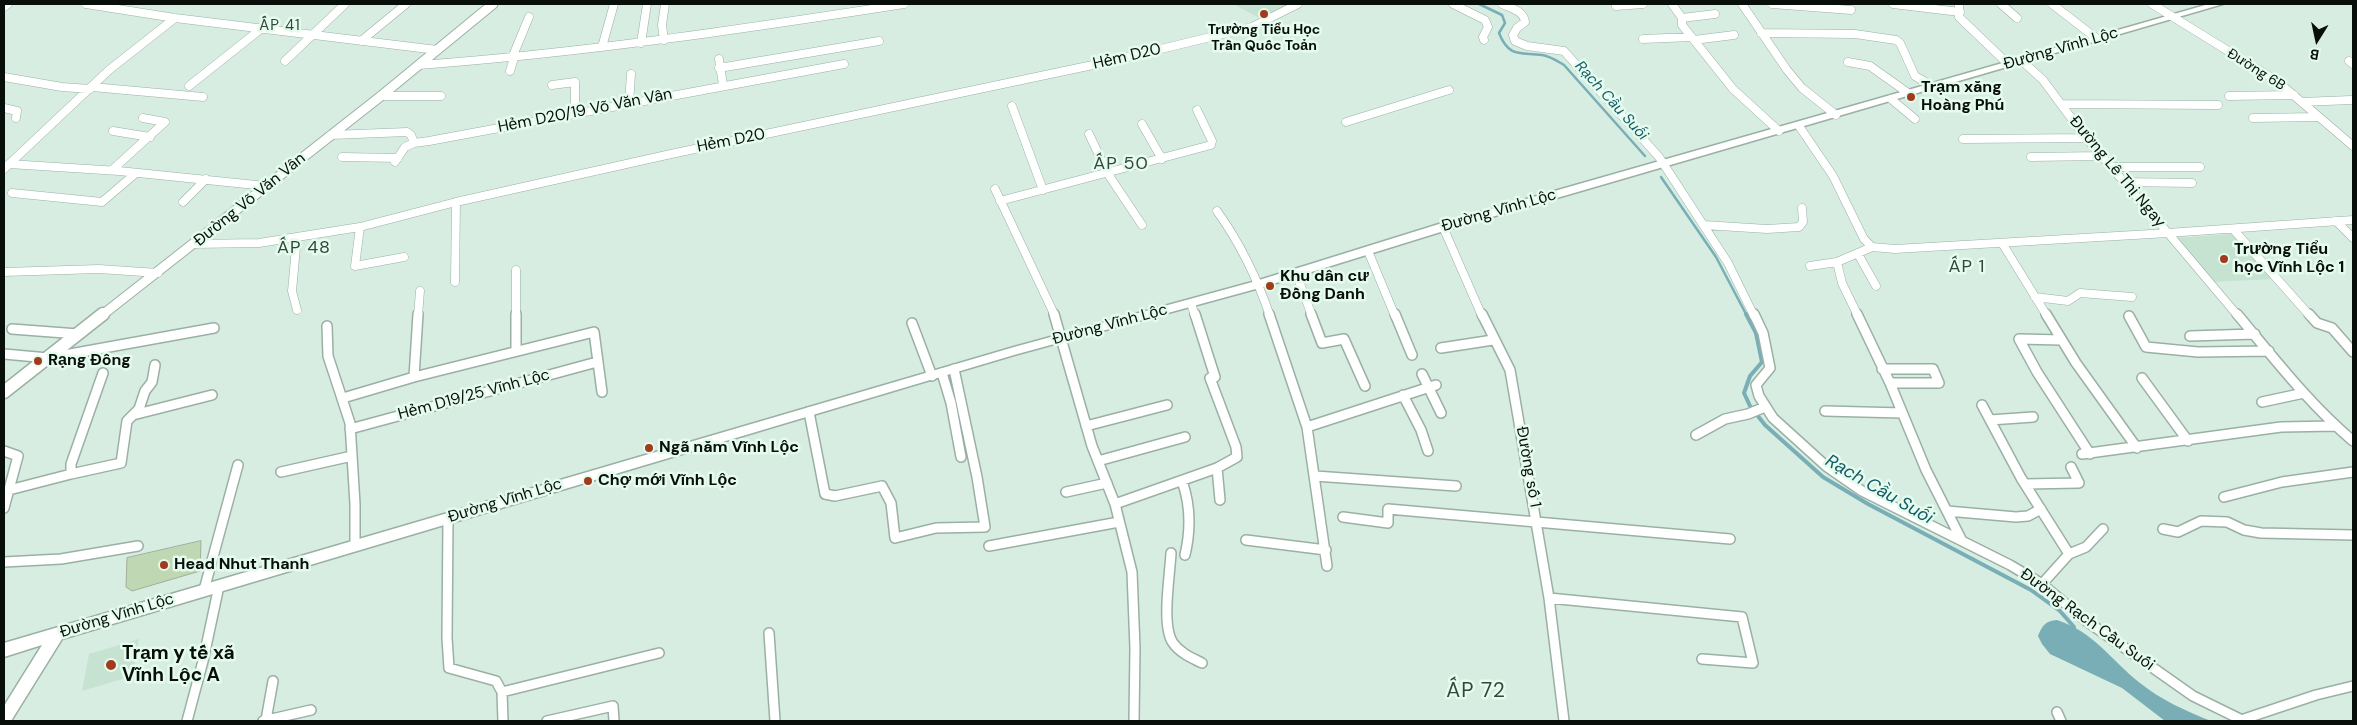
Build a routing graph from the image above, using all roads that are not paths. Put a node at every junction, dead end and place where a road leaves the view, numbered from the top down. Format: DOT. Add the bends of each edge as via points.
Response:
graph roads {
  1 [pos="8,4"];
  2 [pos="86,4"];
  3 [pos="134,4"];
  4 [pos="345,4"];
  5 [pos="406,4"];
  6 [pos="493,4"];
  7 [pos="614,4"];
  8 [pos="647,4"];
  9 [pos="665,4"];
  10 [pos="904,4"];
  11 [pos="1298,4"];
  12 [pos="1453,4"];
  13 [pos="1502,4"];
  14 [pos="1643,4"];
  15 [pos="1672,4"];
  16 [pos="1742,4"];
  17 [pos="1772,4"];
  18 [pos="1893,4"];
  19 [pos="1959,4"];
  20 [pos="2001,4"];
  21 [pos="2052,4"];
  22 [pos="2152,4"];
  23 [pos="2218,4"];
  24 [pos="1616,6"];
  25 [pos="4,7"];
  26 [pos="127,10"];
  27 [pos="1850,10"];
  28 [pos="1960,12"];
  29 [pos="1715,14"];
  30 [pos="528,17"];
  31 [pos="175,18"];
  32 [pos="1682,18"];
  33 [pos="2017,18"];
  34 [pos="2170,18"];
  35 [pos="262,28"];
  36 [pos="1761,33"];
  37 [pos="315,34"];
  38 [pos="1734,35"];
  39 [pos="1643,38"];
  40 [pos="2096,38"];
  41 [pos="1692,39"];
  42 [pos="361,40"];
  43 [pos="664,40"];
  44 [pos="1484,40"];
  45 [pos="879,41"];
  46 [pos="641,42"];
  47 [pos="602,47"];
  48 [pos="437,50"];
  49 [pos="513,58"];
  50 [pos="719,59"];
  51 [pos="285,61"];
  52 [pos="2022,61"];
  53 [pos="1848,62"];
  54 [pos="844,64"];
  55 [pos="2008,64"];
  56 [pos="419,65"];
  57 [pos="719,68"];
  58 [pos="510,71"];
  59 [pos="631,74"];
  60 [pos="4,77"];
  61 [pos="552,85"];
  62 [pos="723,85"];
  63 [pos="189,86"];
  64 [pos="1932,86"];
  65 [pos="91,88"];
  66 [pos="1449,90"];
  67 [pos="1908,93"];
  68 [pos="2294,95"];
  69 [pos="203,96"];
  70 [pos="381,96"];
  71 [pos="441,96"];
  72 [pos="2229,96"];
  73 [pos="1891,99"];
  74 [pos="2351,100"];
  75 [pos="2302,102"];
  76 [pos="630,103"];
  77 [pos="2061,104"];
  78 [pos="2218,105"];
  79 [pos="1012,106"];
  80 [pos="4,108"];
  81 [pos="1197,110"];
  82 [pos="575,113"];
  83 [pos="1836,115"];
  84 [pos="2317,117"];
  85 [pos="16,118"];
  86 [pos="143,118"];
  87 [pos="2253,118"];
  88 [pos="1915,119"];
  89 [pos="1346,122"];
  90 [pos="1142,124"];
  91 [pos="1799,126"];
  92 [pos="113,131"];
  93 [pos="1779,131"];
  94 [pos="331,134"];
  95 [pos="1089,134"];
  96 [pos="150,137"];
  97 [pos="2086,138"];
  98 [pos="1963,139"];
  99 [pos="414,143"];
  100 [pos="2353,146"];
  101 [pos="2101,156"];
  102 [pos="342,157"];
  103 [pos="2031,157"];
  104 [pos="1162,159"];
  105 [pos="1663,164"];
  106 [pos="6,167"];
  107 [pos="2200,167"];
  108 [pos="2111,168"];
  109 [pos="112,170"];
  110 [pos="136,173"];
  111 [pos="1108,174"];
  112 [pos="206,179"];
  113 [pos="2122,182"];
  114 [pos="2192,183"];
  115 [pos="266,186"];
  116 [pos="995,189"];
  117 [pos="1043,190"];
  118 [pos="12,193"];
  119 [pos="1000,201"];
  120 [pos="183,202"];
  121 [pos="456,202"];
  122 [pos="1802,208"];
  123 [pos="1217,211"];
  124 [pos="2353,220"];
  125 [pos="2336,221"];
  126 [pos="1142,225"];
  127 [pos="1704,225"];
  128 [pos="360,227"];
  129 [pos="1443,227"];
  130 [pos="2232,229"];
  131 [pos="2168,233"];
  132 [pos="297,237"];
  133 [pos="2353,238"];
  134 [pos="2002,243"];
  135 [pos="194,244"];
  136 [pos="1872,247"];
  137 [pos="1368,251"];
  138 [pos="1858,254"];
  139 [pos="404,257"];
  140 [pos="1837,262"];
  141 [pos="1810,266"];
  142 [pos="516,270"];
  143 [pos="4,272"];
  144 [pos="158,273"];
  145 [pos="1296,273"];
  146 [pos="455,282"];
  147 [pos="1259,284"];
  148 [pos="1876,286"];
  149 [pos="420,291"];
  150 [pos="2036,297"];
  151 [pos="2132,297"];
  152 [pos="1191,303"];
  153 [pos="297,310"];
  154 [pos="2129,316"];
  155 [pos="912,323"];
  156 [pos="327,326"];
  157 [pos="12,328"];
  158 [pos="214,328"];
  159 [pos="78,334"];
  160 [pos="2255,334"];
  161 [pos="2190,336"];
  162 [pos="1061,338"];
  163 [pos="1493,340"];
  164 [pos="2062,340"];
  165 [pos="1441,348"];
  166 [pos="516,351"];
  167 [pos="2269,351"];
  168 [pos="2353,352"];
  169 [pos="4,354"];
  170 [pos="1412,354"];
  171 [pos="48,358"];
  172 [pos="597,362"];
  173 [pos="155,365"];
  174 [pos="1882,369"];
  175 [pos="942,372"];
  176 [pos="103,374"];
  177 [pos="1422,374"];
  178 [pos="414,377"];
  179 [pos="2142,378"];
  180 [pos="1890,383"];
  181 [pos="1365,386"];
  182 [pos="1432,386"];
  183 [pos="6,388"];
  184 [pos="602,392"];
  185 [pos="2304,393"];
  186 [pos="1403,394"];
  187 [pos="212,395"];
  188 [pos="343,398"];
  189 [pos="2262,402"];
  190 [pos="1982,404"];
  191 [pos="1167,405"];
  192 [pos="1762,408"];
  193 [pos="1825,411"];
  194 [pos="809,412"];
  195 [pos="1441,412"];
  196 [pos="1902,413"];
  197 [pos="133,415"];
  198 [pos="2033,417"];
  199 [pos="1990,420"];
  200 [pos="1086,426"];
  201 [pos="2335,426"];
  202 [pos="1307,427"];
  203 [pos="350,429"];
  204 [pos="1696,435"];
  205 [pos="1185,437"];
  206 [pos="2188,440"];
  207 [pos="2353,440"];
  208 [pos="2137,448"];
  209 [pos="4,451"];
  210 [pos="1428,451"];
  211 [pos="352,456"];
  212 [pos="961,457"];
  213 [pos="1098,461"];
  214 [pos="238,465"];
  215 [pos="2071,467"];
  216 [pos="1216,468"];
  217 [pos="281,472"];
  218 [pos="2353,472"];
  219 [pos="71,474"];
  220 [pos="1316,476"];
  221 [pos="1182,481"];
  222 [pos="1107,483"];
  223 [pos="2025,484"];
  224 [pos="1456,486"];
  225 [pos="9,490"];
  226 [pos="1066,492"];
  227 [pos="2224,497"];
  228 [pos="1220,500"];
  229 [pos="1115,504"];
  230 [pos="4,508"];
  231 [pos="2041,509"];
  232 [pos="1947,511"];
  233 [pos="1342,517"];
  234 [pos="448,519"];
  235 [pos="1119,522"];
  236 [pos="1537,523"];
  237 [pos="2103,529"];
  238 [pos="2163,529"];
  239 [pos="2353,535"];
  240 [pos="1730,539"];
  241 [pos="1961,539"];
  242 [pos="1246,540"];
  243 [pos="138,546"];
  244 [pos="354,546"];
  245 [pos="989,546"];
  246 [pos="1326,550"];
  247 [pos="1172,553"];
  248 [pos="2069,554"];
  249 [pos="1185,555"];
  250 [pos="4,562"];
  251 [pos="1327,566"];
  252 [pos="2042,584"];
  253 [pos="219,586"];
  254 [pos="204,590"];
  255 [pos="1549,598"];
  256 [pos="769,633"];
  257 [pos="57,635"];
  258 [pos="4,650"];
  259 [pos="659,653"];
  260 [pos="1702,659"];
  261 [pos="1202,662"];
  262 [pos="273,681"];
  263 [pos="2353,686"];
  264 [pos="502,692"];
  265 [pos="311,710"];
  266 [pos="4,718"];
  267 [pos="186,721"];
  268 [pos="264,721"];
  269 [pos="503,721"];
  270 [pos="547,721"];
  271 [pos="614,721"];
  272 [pos="775,721"];
  273 [pos="1134,721"];
  274 [pos="1564,721"];
  275 [pos="2243,721"];
  1 -- 25 [label="street"];
  2 -- 26 [label="street"];
  3 -- 26 [label="street"];
  4 -- 37 [label="street"];
  5 -- 42 [label="street"];
  6 -- 48 [label="street, Đường Võ Văn Vân"];
  7 -- 47 [label="street"];
  8 -- 46 [label="street"];
  9 -- 43 [label="street"];
  10 -- 43 [label="street"];
  11 -- 121 [label="street, Hẻm D20" via="1265,22 1108,62"];
  12 -- 44 [label="street" via="1485,20 1488,27"];
  13 -- 105 [label="street" via="1525,18 1513,35 1515,41 1524,47 1564,51"];
  14 -- 24 [label="street"];
  15 -- 32 [label="street"];
  16 -- 36 [label="street"];
  17 -- 27 [label="street"];
  18 -- 28 [label="street"];
  19 -- 28 [label="street"];
  20 -- 33 [label="street"];
  21 -- 40 [label="street"];
  22 -- 34 [label="street, Đường 6B"];
  23 -- 34 [label="main road, Đường Vĩnh Lộc"];
  26 -- 31 [label="street"];
  28 -- 55 [label="street" via="1959,17"];
  29 -- 32 [label="street"];
  30 -- 49 [label="street"];
  31 -- 35 [label="street"];
  31 -- 65 [label="street"];
  32 -- 41 [label="street" via="1682,25"];
  34 -- 40 [label="main road, Đường Vĩnh Lộc"];
  34 -- 68 [label="street, Đường 6B" via="2277,81"];
  35 -- 37 [label="street"];
  35 -- 63 [label="street"];
  36 -- 64 [label="street" via="1855,34 1896,40 1915,76"];
  36 -- 83 [label="street" via="1802,88"];
  37 -- 42 [label="street"];
  37 -- 51 [label="street"];
  38 -- 41 [label="street"];
  39 -- 41 [label="street"];
  40 -- 52 [label="main road, Đường Vĩnh Lộc"];
  41 -- 93 [label="street" via="1733,89"];
  42 -- 48 [label="street"];
  43 -- 46 [label="street"];
  45 -- 57 [label="street"];
  46 -- 47 [label="street"];
  47 -- 49 [label="street"];
  48 -- 56 [label="street, Đường Võ Văn Vân"];
  49 -- 56 [label="street"];
  49 -- 58 [label="street"];
  50 -- 57 [label="street"];
  52 -- 55 [label="main road, Đường Vĩnh Lộc"];
  52 -- 77 [label="street, Đường Lê Thị Ngay" via="2043,80"];
  53 -- 67 [label="street" via="1870,66"];
  54 -- 62 [label="street, Hẻm D20/19 Võ Văn Vân"];
  55 -- 64 [label="main road, Đường Vĩnh Lộc"];
  56 -- 70 [label="street, Đường Võ Văn Vân"];
  57 -- 62 [label="street"];
  59 -- 76 [label="street"];
  60 -- 65 [label="street" via="62,87"];
  61 -- 82 [label="street" via="575,82"];
  62 -- 76 [label="street, Hẻm D20/19 Võ Văn Vân"];
  64 -- 67 [label="main road, Đường Vĩnh Lộc"];
  65 -- 69 [label="street"];
  65 -- 106 [label="street"];
  66 -- 89 [label="street"];
  67 -- 73 [label="main road, Đường Vĩnh Lộc"];
  68 -- 72 [label="street"];
  68 -- 75 [label="street, Đường 6B"];
  70 -- 71 [label="street"];
  70 -- 94 [label="street, Đường Võ Văn Vân"];
  73 -- 83 [label="main road, Đường Vĩnh Lộc"];
  73 -- 88 [label="street"];
  74 -- 75 [label="street"];
  75 -- 84 [label="street, Đường 6B"];
  76 -- 82 [label="street, Hẻm D20/19 Võ Văn Vân"];
  77 -- 78 [label="street"];
  77 -- 97 [label="street, Đường Lê Thị Ngay"];
  79 -- 117 [label="street"];
  80 -- 85 [label="street" via="17,111"];
  81 -- 104 [label="street" via="1211,145"];
  82 -- 99 [label="street, Hẻm D20/19 Võ Văn Vân"];
  83 -- 91 [label="main road, Đường Vĩnh Lộc"];
  84 -- 87 [label="street"];
  84 -- 100 [label="street, Đường 6B"];
  86 -- 96 [label="street" via="165,122"];
  90 -- 104 [label="street"];
  91 -- 93 [label="main road, Đường Vĩnh Lộc"];
  91 -- 136 [label="street" via="1833,176 1864,239"];
  92 -- 96 [label="street"];
  93 -- 105 [label="main road, Đường Vĩnh Lộc"];
  94 -- 99 [label="street" via="407,132"];
  94 -- 115 [label="street, Đường Võ Văn Vân"];
  95 -- 111 [label="street"];
  96 -- 109 [label="street"];
  97 -- 98 [label="street"];
  97 -- 101 [label="street, Đường Lê Thị Ngay"];
  99 -- 102 [label="street" via="405,147 396,160"];
  101 -- 103 [label="street"];
  101 -- 108 [label="street, Đường Lê Thị Ngay"];
  104 -- 111 [label="street"];
  105 -- 127 [label="street"];
  105 -- 129 [label="main road, Đường Vĩnh Lộc"];
  106 -- 109 [label="street"];
  107 -- 108 [label="street"];
  108 -- 113 [label="street, Đường Lê Thị Ngay"];
  109 -- 110 [label="street"];
  110 -- 112 [label="street"];
  110 -- 118 [label="street" via="102,202"];
  111 -- 117 [label="street"];
  111 -- 126 [label="street"];
  112 -- 115 [label="street"];
  112 -- 120 [label="street"];
  113 -- 114 [label="street"];
  113 -- 131 [label="street, Đường Lê Thị Ngay"];
  115 -- 135 [label="street, Đường Võ Văn Vân"];
  116 -- 119 [label="street"];
  117 -- 119 [label="street"];
  119 -- 162 [label="street" via="1055,316"];
  121 -- 128 [label="street, Hẻm D20"];
  121 -- 146 [label="street"];
  122 -- 127 [label="street" via="1803,222 1799,227 1767,229"];
  123 -- 147 [label="street" via="1232,232"];
  124 -- 125 [label="street, Đường Lê Thị Ngay"];
  125 -- 130 [label="street, Đường Lê Thị Ngay"];
  125 -- 133 [label="street"];
  127 -- 192 [label="street" via="1728,263 1763,333 1770,368 1756,385"];
  128 -- 132 [label="street, Hẻm D20" via="341,226"];
  128 -- 139 [label="street" via="355,266"];
  129 -- 137 [label="main road, Đường Vĩnh Lộc"];
  129 -- 163 [label="street, Đường số 1"];
  130 -- 131 [label="street, Đường Lê Thị Ngay"];
  130 -- 168 [label="street" via="2317,323 2332,328"];
  131 -- 134 [label="street"];
  131 -- 160 [label="street"];
  132 -- 135 [label="street, Hẻm D20"];
  132 -- 153 [label="street" via="292,291"];
  134 -- 136 [label="street" via="1895,249"];
  134 -- 150 [label="street"];
  135 -- 144 [label="street, Đường Võ Văn Vân"];
  136 -- 138 [label="street"];
  137 -- 145 [label="main road, Đường Vĩnh Lộc"];
  137 -- 170 [label="street"];
  138 -- 140 [label="street"];
  138 -- 148 [label="street"];
  140 -- 141 [label="street"];
  140 -- 174 [label="street" via="1842,283"];
  142 -- 166 [label="street"];
  143 -- 144 [label="street" via="77,268"];
  144 -- 159 [label="street, Đường Võ Văn Vân"];
  145 -- 147 [label="main road, Đường Vĩnh Lộc"];
  145 -- 181 [label="street" via="1322,343 1344,339"];
  147 -- 152 [label="main road, Đường Vĩnh Lộc"];
  147 -- 202 [label="street"];
  149 -- 178 [label="street"];
  150 -- 151 [label="street" via="2068,301 2080,293"];
  150 -- 164 [label="street"];
  152 -- 162 [label="main road, Đường Vĩnh Lộc"];
  152 -- 216 [label="street" via="1215,376 1210,378 1236,447 1237,458"];
  154 -- 167 [label="street" via="2146,347 2198,352"];
  155 -- 175 [label="street"];
  156 -- 188 [label="street" via="328,356"];
  157 -- 159 [label="street"];
  158 -- 171 [label="street"];
  159 -- 171 [label="street, Đường Võ Văn Vân"];
  160 -- 161 [label="street"];
  160 -- 167 [label="street"];
  162 -- 175 [label="main road, Đường Vĩnh Lộc"];
  162 -- 200 [label="street"];
  163 -- 165 [label="street"];
  163 -- 236 [label="street, Đường số 1" via="1510,370"];
  164 -- 208 [label="street"];
  164 -- 208 [label="street" via="2019,339 2086,454"];
  166 -- 172 [label="street" via="594,332"];
  166 -- 178 [label="street"];
  167 -- 185 [label="street"];
  169 -- 171 [label="street"];
  171 -- 183 [label="street, Đường Võ Văn Vân"];
  172 -- 184 [label="street"];
  172 -- 203 [label="street, Hẻm D19/25 Vĩnh Lộc"];
  173 -- 197 [label="street" via="152,382"];
  174 -- 180 [label="street"];
  174 -- 180 [label="street" via="1933,369 1939,383"];
  175 -- 194 [label="main road, Đường Vĩnh Lộc"];
  175 -- 194 [label="street" via="977,477 985,527 936,528 894,538 891,498 882,486 835,496 825,494"];
  175 -- 212 [label="street"];
  176 -- 219 [label="street" via="71,464"];
  177 -- 182 [label="street"];
  178 -- 188 [label="street"];
  179 -- 206 [label="street"];
  180 -- 196 [label="street"];
  182 -- 186 [label="street"];
  182 -- 195 [label="street"];
  185 -- 189 [label="street"];
  185 -- 201 [label="street"];
  186 -- 202 [label="street"];
  186 -- 210 [label="street"];
  187 -- 197 [label="street"];
  188 -- 203 [label="street"];
  190 -- 199 [label="street"];
  191 -- 200 [label="street"];
  192 -- 204 [label="street" via="1725,419"];
  192 -- 241 [label="street, Đường Rạch Cầu Suối" via="1826,466 1862,491"];
  193 -- 196 [label="street"];
  194 -- 234 [label="main road, Đường Vĩnh Lộc"];
  196 -- 232 [label="street"];
  197 -- 219 [label="street" via="127,421 120,463"];
  198 -- 199 [label="street"];
  199 -- 223 [label="street"];
  200 -- 213 [label="street"];
  201 -- 206 [label="street" via="2281,428"];
  201 -- 207 [label="street"];
  202 -- 220 [label="street"];
  203 -- 211 [label="street"];
  205 -- 213 [label="street"];
  206 -- 208 [label="street"];
  209 -- 225 [label="street" via="18,456"];
  211 -- 217 [label="street"];
  211 -- 244 [label="street"];
  213 -- 222 [label="street"];
  214 -- 254 [label="street"];
  215 -- 223 [label="street" via="2079,483"];
  216 -- 221 [label="street"];
  216 -- 228 [label="street"];
  218 -- 227 [label="street" via="2282,482"];
  219 -- 225 [label="street"];
  220 -- 224 [label="street"];
  220 -- 246 [label="street"];
  221 -- 229 [label="street"];
  221 -- 249 [label="street" via="1192,517"];
  222 -- 226 [label="street"];
  222 -- 229 [label="street"];
  223 -- 231 [label="street"];
  225 -- 230 [label="street"];
  229 -- 235 [label="street"];
  231 -- 232 [label="street" via="2028,516 2016,517"];
  231 -- 248 [label="street"];
  232 -- 241 [label="street"];
  233 -- 236 [label="street" via="1388,523 1388,509"];
  234 -- 244 [label="main road, Đường Vĩnh Lộc"];
  234 -- 264 [label="street" via="449,668 496,681"];
  235 -- 245 [label="street"];
  235 -- 273 [label="street" via="1132,572"];
  236 -- 240 [label="street"];
  236 -- 255 [label="street, Đường số 1"];
  237 -- 248 [label="street" via="2086,547"];
  238 -- 239 [label="street" via="2178,532 2200,521 2228,522 2244,530 2261,533"];
  241 -- 252 [label="street, Đường Rạch Cầu Suối"];
  242 -- 246 [label="street"];
  243 -- 250 [label="street" via="61,559"];
  244 -- 253 [label="main road, Đường Vĩnh Lộc"];
  246 -- 251 [label="street"];
  247 -- 261 [label="street" via="1169,627 1172,641 1182,653"];
  248 -- 252 [label="street"];
  252 -- 275 [label="street, Đường Rạch Cầu Suối" via="2085,620 2193,696"];
  253 -- 254 [label="main road, Đường Vĩnh Lộc"];
  253 -- 267 [label="street"];
  254 -- 257 [label="main road, Đường Vĩnh Lộc"];
  255 -- 260 [label="street" via="1742,617 1752,663"];
  255 -- 274 [label="street, Đường số 1"];
  256 -- 272 [label="street"];
  257 -- 258 [label="main road, Đường Vĩnh Lộc"];
  257 -- 266 [label="main road"];
  259 -- 264 [label="street"];
  262 -- 268 [label="street"];
  263 -- 275 [label="street" via="2316,695"];
  264 -- 269 [label="street"];
  265 -- 268 [label="street"];
  270 -- 271 [label="street" via="613,706"];
}
